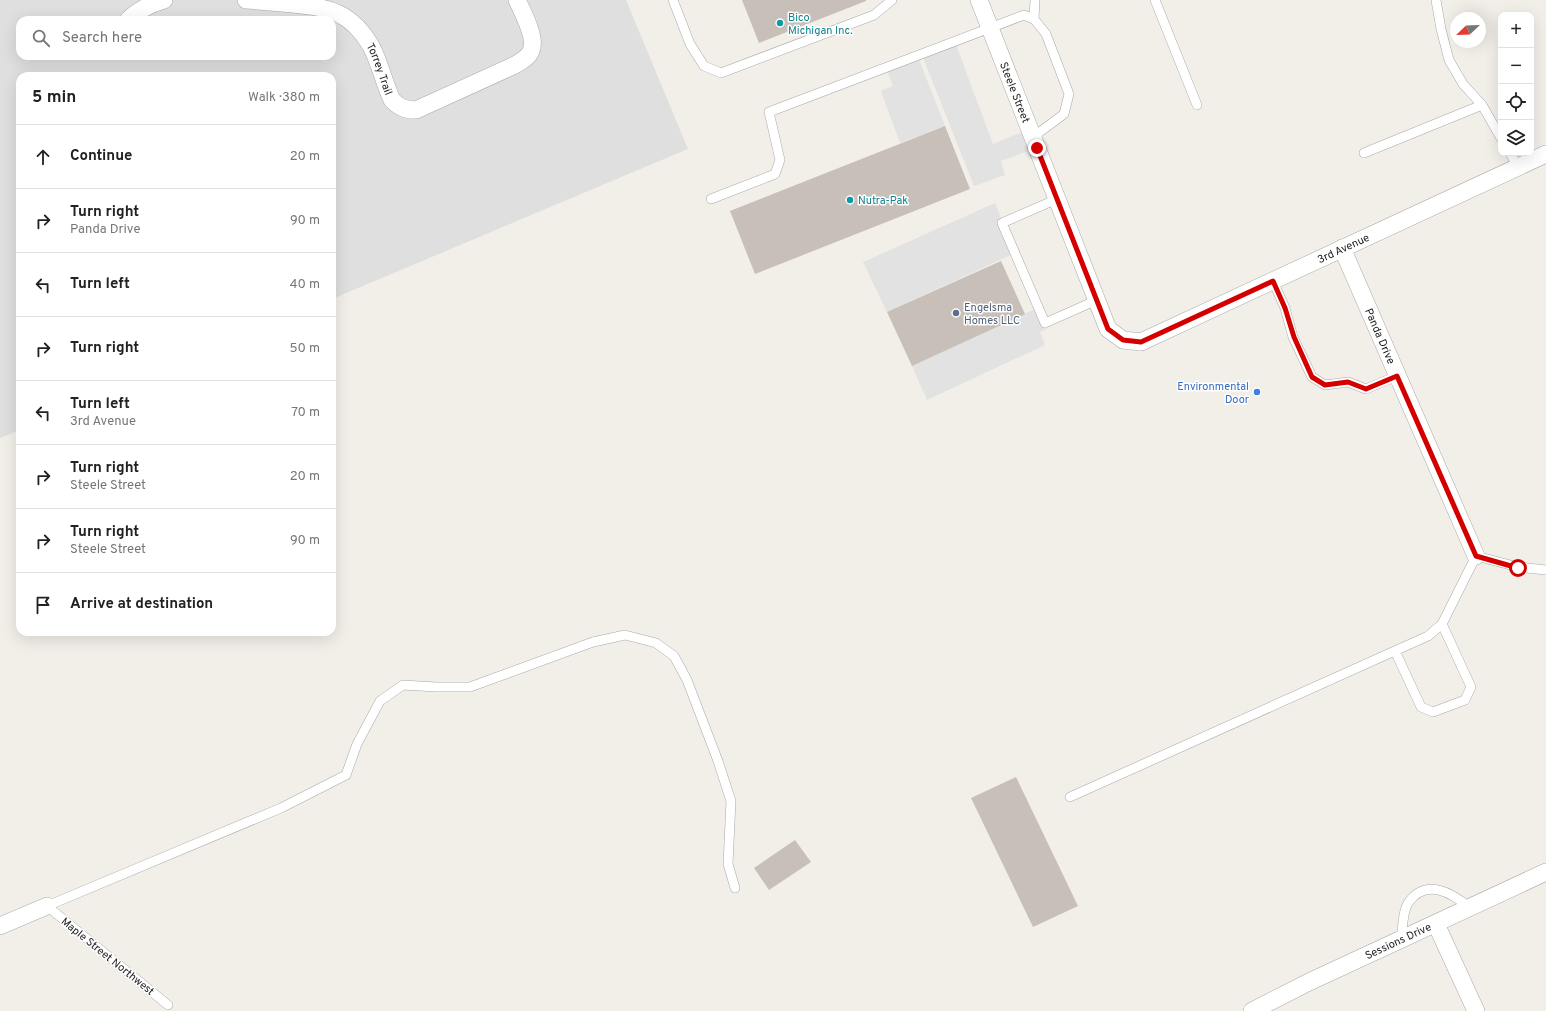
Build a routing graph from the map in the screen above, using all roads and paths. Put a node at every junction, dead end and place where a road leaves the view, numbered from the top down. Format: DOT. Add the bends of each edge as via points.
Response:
graph roads {
  1 [pos="164,0"];
  2 [pos="246,0"];
  3 [pos="518,0"];
  4 [pos="673,0"];
  5 [pos="892,0"];
  6 [pos="979,0"];
  7 [pos="1035,0"];
  8 [pos="1155,0"];
  9 [pos="1436,0"];
  10 [pos="141,4"];
  11 [pos="131,16"];
  12 [pos="1034,19"];
  13 [pos="990,28"];
  14 [pos="1197,105"];
  15 [pos="1482,105"];
  16 [pos="1498,133"];
  17 [pos="1033,138"];
  18 [pos="1364,153"];
  19 [pos="1546,154"];
  20 [pos="1514,160"];
  21 [pos="711,199"];
  22 [pos="1057,199"];
  23 [pos="1342,248"];
  24 [pos="1273,281"];
  25 [pos="1097,300"];
  26 [pos="1141,342"];
  27 [pos="1397,376"];
  28 [pos="1476,556"];
  29 [pos="1546,570"];
  30 [pos="1442,624"];
  31 [pos="1395,651"];
  32 [pos="1070,797"];
  33 [pos="1546,872"];
  34 [pos="735,888"];
  35 [pos="47,906"];
  36 [pos="1470,908"];
  37 [pos="1436,924"];
  38 [pos="0,926"];
  39 [pos="1401,940"];
  40 [pos="168,1006"];
  41 [pos="1252,1011"];
  42 [pos="1476,1011"];
  1 -- 10 [label="street"];
  2 -- 3 [label="street, Torrey Trail" via="316,6 343,16 354,24 371,47 392,100 407,110 424,107 525,58 533,44"];
  4 -- 5 [label="lane" via="690,44 704,66 721,73 874,15"];
  6 -- 13 [label="street, Steele Street"];
  7 -- 12 [label="lane"];
  8 -- 14 [label="lane"];
  9 -- 15 [label="lane" via="1449,60 1463,84"];
  10 -- 11 [label="street"];
  12 -- 13 [label="lane" via="1024,15"];
  12 -- 17 [label="lane" via="1046,34 1069,94 1064,114"];
  13 -- 17 [label="street, Steele Street"];
  13 -- 21 [label="lane" via="769,112 780,160 775,174"];
  15 -- 16 [label="lane"];
  15 -- 18 [label="lane"];
  17 -- 22 [label="street, Steele Street"];
  19 -- 20 [label="street, 3rd Avenue"];
  20 -- 23 [label="street, 3rd Avenue"];
  22 -- 25 [label="street, Steele Street"];
  22 -- 25 [label="lane" via="1002,223 1045,323"];
  23 -- 24 [label="street, 3rd Avenue"];
  23 -- 27 [label="street, Panda Drive"];
  24 -- 26 [label="street, 3rd Avenue"];
  24 -- 27 [label="lane" via="1312,377 1325,385 1348,382 1366,389"];
  25 -- 26 [label="street, Steele Street" via="1108,329 1123,340"];
  27 -- 28 [label="street, Panda Drive"];
  28 -- 29 [label="lane" via="1518,568"];
  28 -- 30 [label="lane"];
  30 -- 31 [label="lane" via="1428,636"];
  30 -- 31 [label="lane" via="1471,687 1464,700 1433,712 1421,707"];
  31 -- 32 [label="lane"];
  33 -- 36 [label="street, Sessions Drive"];
  34 -- 35 [label="lane" via="728,864 731,801 687,680 674,656 656,642 625,635 593,642 470,687 403,685 380,701 357,744 346,775 281,808"];
  35 -- 38 [label="street"];
  35 -- 40 [label="lane, Maple Street Northwest"];
  36 -- 37 [label="street, Sessions Drive"];
  36 -- 39 [label="lane" via="1448,892 1424,891 1408,903"];
  37 -- 39 [label="street, Sessions Drive"];
  37 -- 42 [label="street"];
  39 -- 41 [label="street, Sessions Drive"];
}
